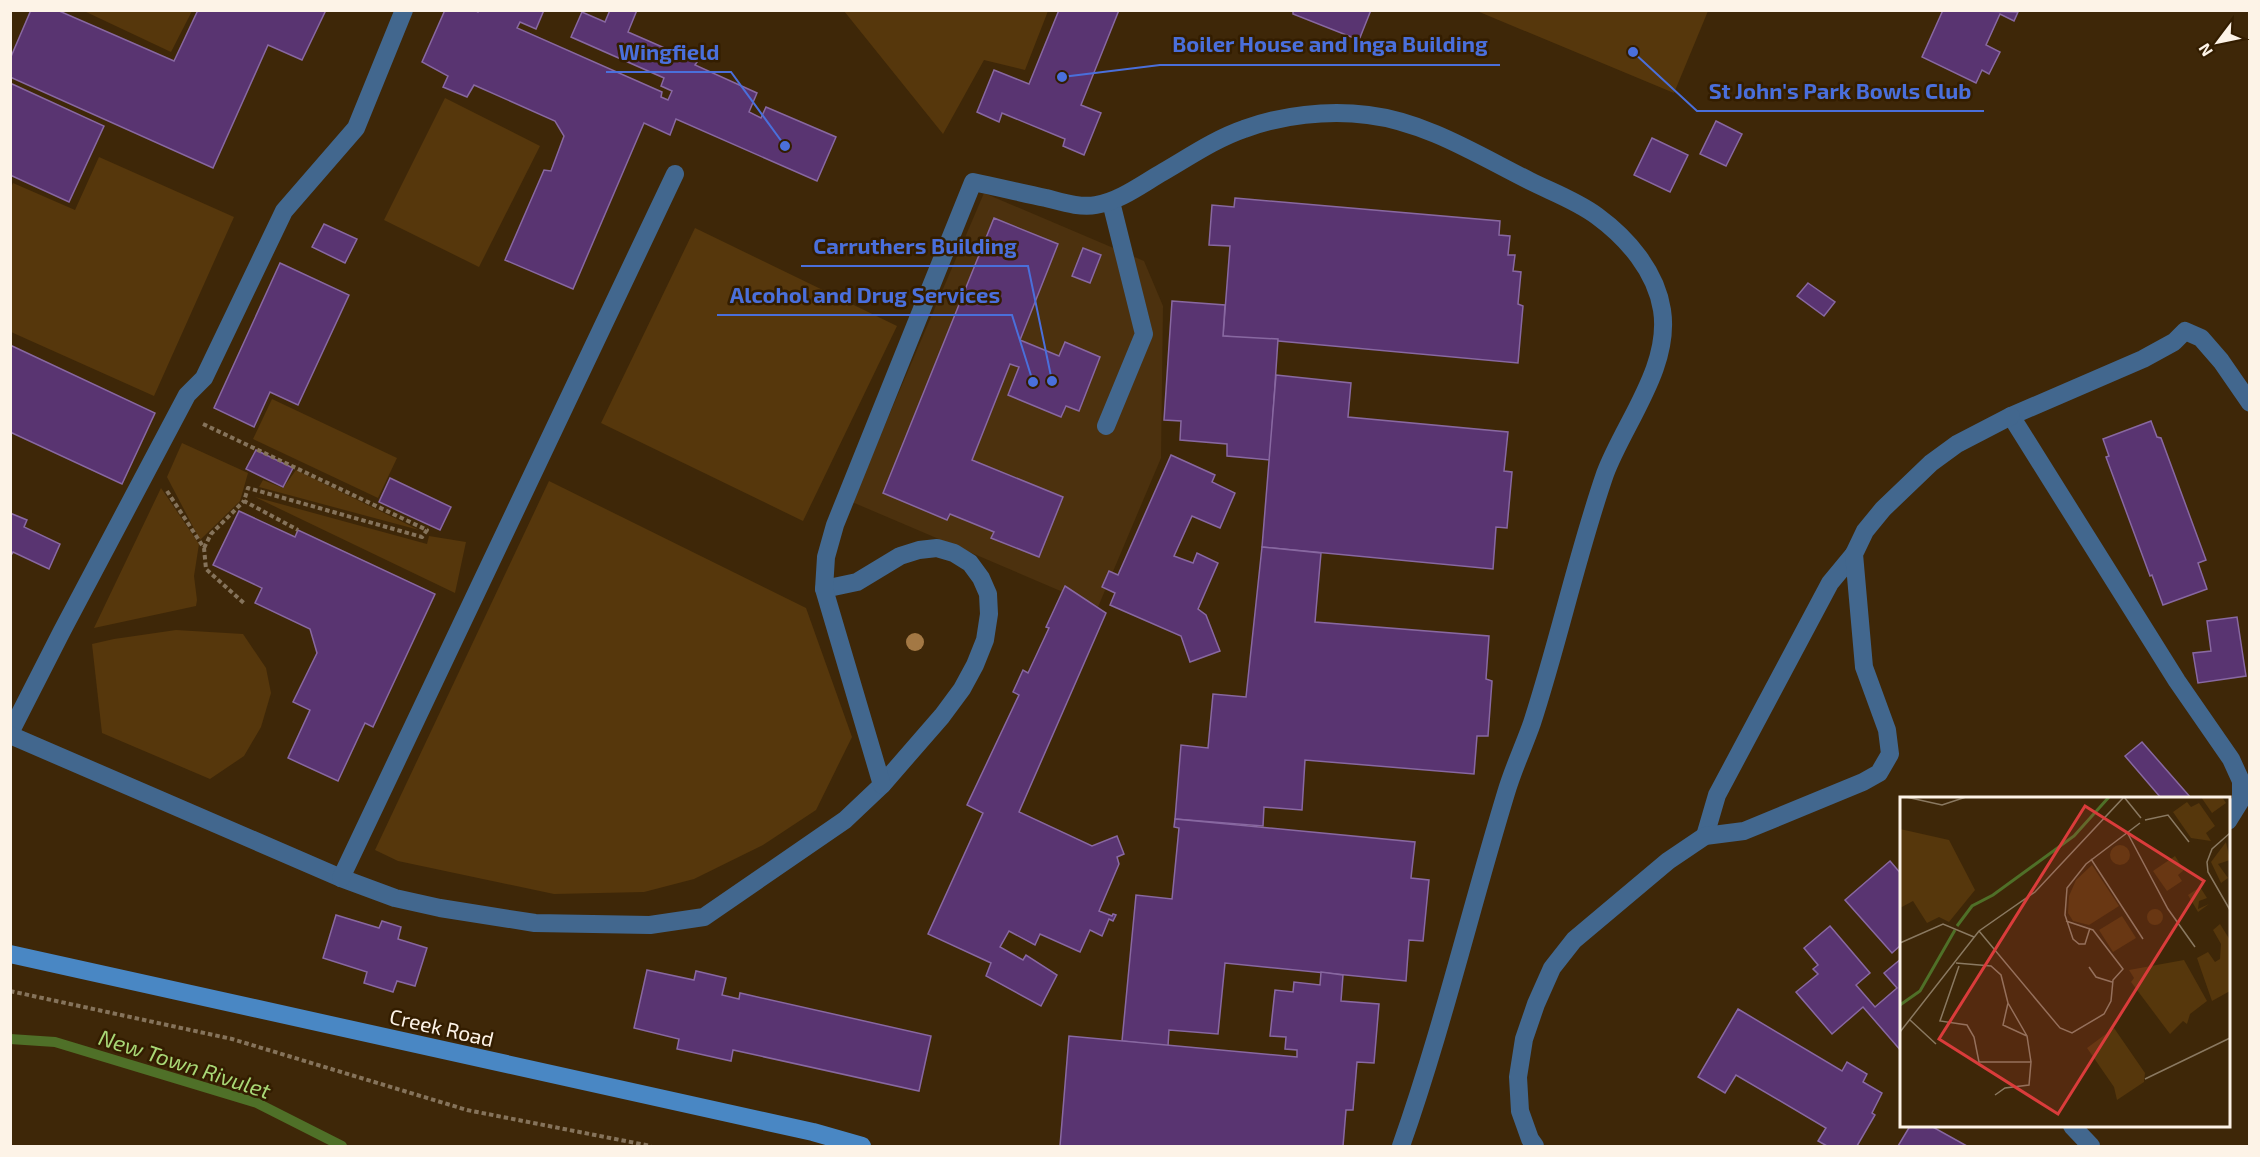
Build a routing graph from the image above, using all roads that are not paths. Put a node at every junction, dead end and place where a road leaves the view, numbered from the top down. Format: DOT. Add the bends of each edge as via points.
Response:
graph roads {
  1 [pos="404,10"];
  2 [pos="675,174"];
  3 [pos="1111,202"];
  4 [pos="2250,403"];
  5 [pos="2011,416"];
  6 [pos="1106,426"];
  7 [pos="1854,554"];
  8 [pos="824,589"];
  9 [pos="10,734"];
  10 [pos="882,785"];
  11 [pos="2230,818"];
  12 [pos="1705,836"];
  13 [pos="341,878"];
  14 [pos="10,954"];
  15 [pos="2074,1127"];
  16 [pos="862,1146"];
  17 [pos="1401,1146"];
  18 [pos="1535,1146"];
  19 [pos="2091,1146"];
  1 -- 9 [label="lane" via="356,128 284,211 204,378 187,395"];
  2 -- 13 [label="lane"];
  3 -- 6 [label="lane" via="1144,334"];
  3 -- 8 [label="lane" via="1071,204 973,182 835,525 826,557"];
  3 -- 17 [label="lane" via="1243,129 1283,118 1366,115 1404,122 1445,137 1593,213 1620,236 1654,282 1662,309 1663,335 1654,366 1640,404 1608,466 1590,517 1532,723 1506,790 1441,1021"];
  4 -- 5 [label="lane" via="2201,338 2185,331 2174,342 2143,359"];
  5 -- 7 [label="lane" via="1957,444 1931,463 1883,509 1865,531"];
  5 -- 11 [label="lane" via="2177,681 2231,759 2241,781 2241,800"];
  7 -- 12 [label="lane" via="1830,583 1722,784"];
  7 -- 12 [label="lane" via="1864,667 1887,730 1890,754 1879,773 1863,782 1744,831"];
  8 -- 10 [label="lane"];
  8 -- 10 [label="lane" via="858,582 900,556 937,548 970,563 988,594 985,640 962,689"];
  9 -- 13 [label="lane"];
  10 -- 13 [label="lane" via="845,820 704,917 650,925 535,923 395,898"];
  12 -- 18 [label="lane" via="1668,861 1574,940 1552,968 1524,1039 1518,1077 1520,1111"];
  14 -- 16 [label="street, Creek Road"];
  15 -- 19 [label="lane"];
}
